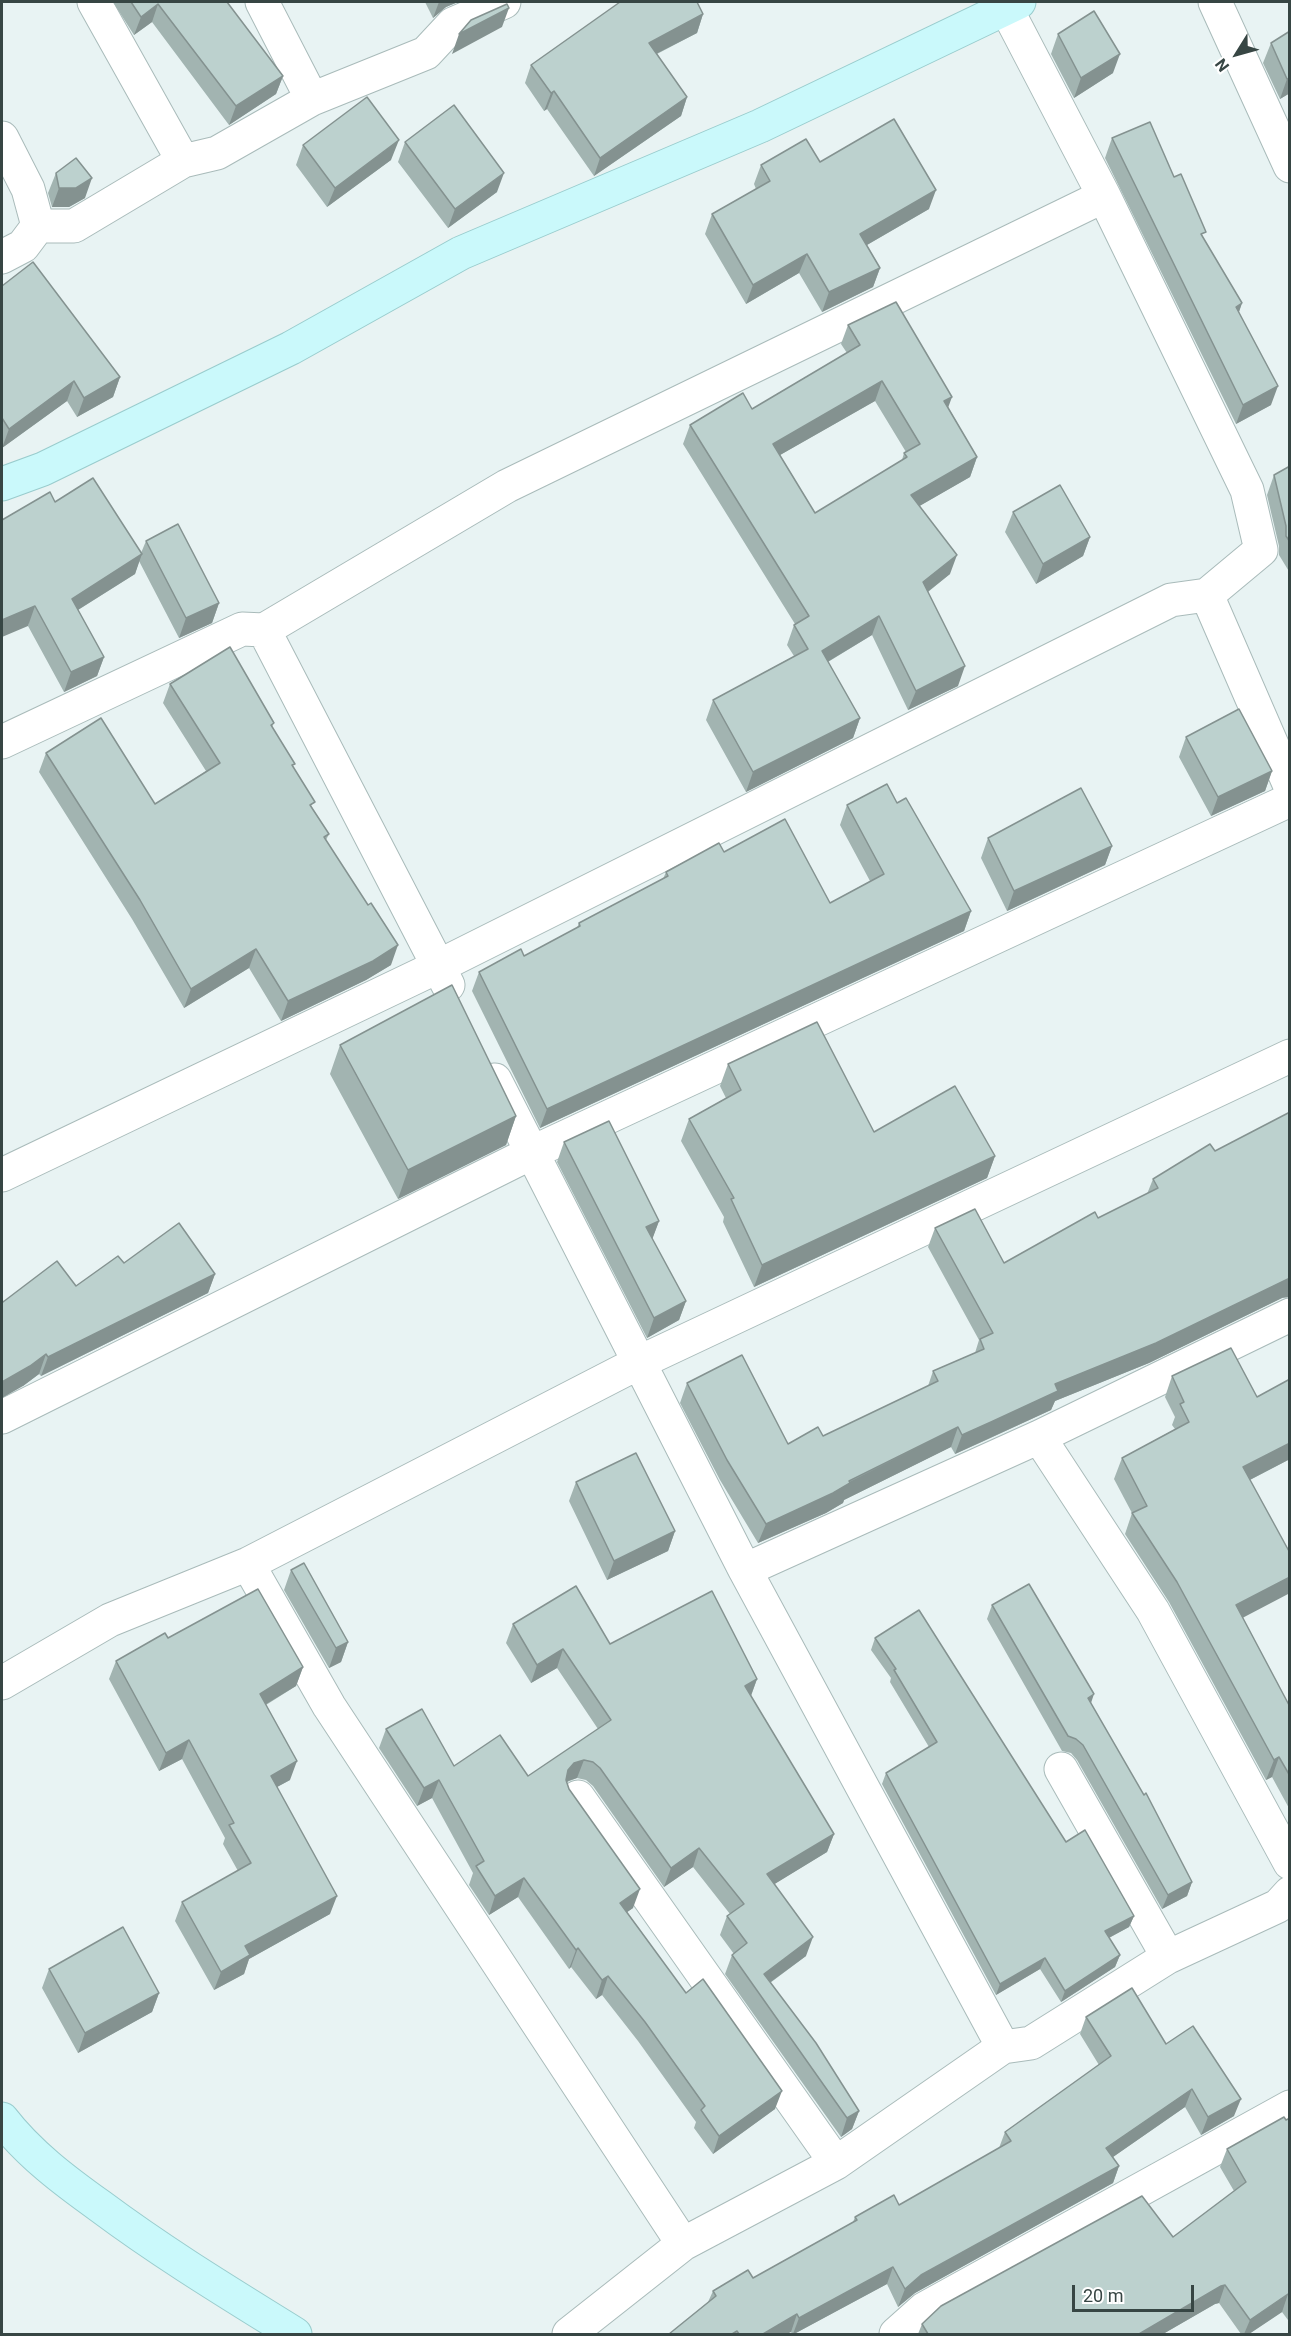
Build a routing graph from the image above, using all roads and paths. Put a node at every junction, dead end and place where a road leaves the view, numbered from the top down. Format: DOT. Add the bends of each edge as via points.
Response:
graph roads {
  1 [pos="94,2"];
  2 [pos="262,2"];
  3 [pos="504,2"];
  4 [pos="1215,2"];
  5 [pos="1013,4"];
  6 [pos="447,13"];
  7 [pos="312,99"];
  8 [pos="2,138"];
  9 [pos="183,161"];
  10 [pos="1290,166"];
  11 [pos="1104,196"];
  12 [pos="38,226"];
  13 [pos="2,257"];
  14 [pos="2,484"];
  15 [pos="1207,595"];
  16 [pos="264,630"];
  17 [pos="2,742"];
  18 [pos="1290,786"];
  19 [pos="1290,800"];
  20 [pos="439,966"];
  21 [pos="459,1008"];
  22 [pos="480,1049"];
  23 [pos="1290,1056"];
  24 [pos="531,1153"];
  25 [pos="2,1175"];
  26 [pos="1290,1316"];
  27 [pos="640,1362"];
  28 [pos="2,1418"];
  29 [pos="1039,1437"];
  30 [pos="248,1564"];
  31 [pos="745,1570"];
  32 [pos="2,1683"];
  33 [pos="1061,1769"];
  34 [pos="578,1797"];
  35 [pos="1290,1863"];
  36 [pos="1290,1893"];
  37 [pos="1168,1958"];
  38 [pos="1003,2047"];
  39 [pos="1290,2108"];
  40 [pos="2,2119"];
  41 [pos="836,2163"];
  42 [pos="683,2244"];
  43 [pos="295,2334"];
  44 [pos="569,2334"];
  45 [pos="896,2334"];
  1 -- 9 [label="street"];
  2 -- 7 [label="street"];
  3 -- 6 [label="street"];
  4 -- 10 [label="street"];
  5 -- 11 [label="street"];
  5 -- 14 [label="street" via="760,126 461,253 291,348 43,469"];
  6 -- 7 [label="street" via="426,53"];
  7 -- 9 [label="street" via="217,153"];
  8 -- 12 [label="street" via="28,189"];
  9 -- 12 [label="street" via="74,226"];
  11 -- 15 [label="street" via="1247,490 1261,550"];
  11 -- 16 [label="street" via="507,486"];
  12 -- 13 [label="street" via="23,246"];
  15 -- 18 [label="street"];
  15 -- 20 [label="street" via="1171,600"];
  16 -- 17 [label="street" via="242,629"];
  16 -- 20 [label="street"];
  19 -- 24 [label="street"];
  20 -- 21 [label="street"];
  20 -- 25 [label="street"];
  22 -- 24 [label="street"];
  23 -- 27 [label="street"];
  24 -- 27 [label="street"];
  24 -- 28 [label="street"];
  26 -- 29 [label="street"];
  27 -- 30 [label="street"];
  27 -- 31 [label="street"];
  29 -- 31 [label="street"];
  29 -- 35 [label="street" via="1153,1611"];
  30 -- 32 [label="street" via="110,1620"];
  30 -- 42 [label="street" via="329,1706"];
  31 -- 38 [label="street"];
  33 -- 37 [label="street"];
  34 -- 41 [label="street"];
  36 -- 37 [label="street" via="1278,1906"];
  37 -- 38 [label="street" via="1031,2043"];
  38 -- 41 [label="street"];
  39 -- 45 [label="street" via="924,2309"];
  40 -- 43 [label="street" via="15,2137 69,2183 161,2251"];
  41 -- 42 [label="street"];
  42 -- 44 [label="street"];
}
